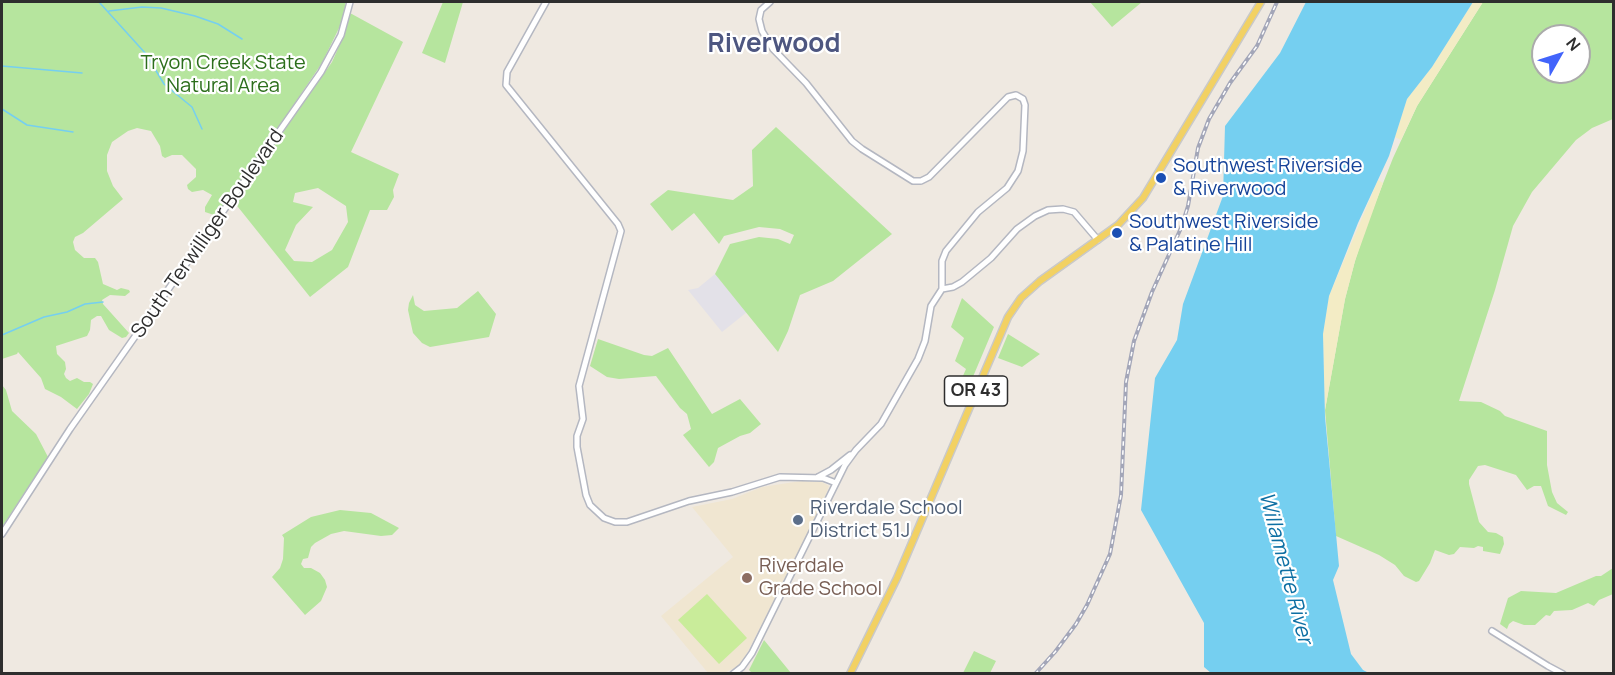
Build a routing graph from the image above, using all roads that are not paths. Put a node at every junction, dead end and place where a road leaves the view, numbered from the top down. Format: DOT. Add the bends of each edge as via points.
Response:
graph roads {
  1 [pos="350,2"];
  2 [pos="546,2"];
  3 [pos="770,2"];
  4 [pos="1261,2"];
  5 [pos="1098,240"];
  6 [pos="942,289"];
  7 [pos="855,450"];
  8 [pos="816,477"];
  9 [pos="837,483"];
  10 [pos="2,534"];
  11 [pos="1492,631"];
  12 [pos="733,674"];
  13 [pos="850,674"];
  14 [pos="1563,674"];
  1 -- 10 [label="street, South Terwilliger Boulevard" via="338,40 316,80 50,459"];
  2 -- 8 [label="street" via="509,67 506,86 621,231 579,386 583,419 577,447 590,505 604,519 627,522 773,478"];
  3 -- 6 [label="street" via="761,10 759,19 773,49 858,146 913,181 929,177 1008,97 1018,95 1024,101 1019,168 1007,188 978,212 946,251"];
  4 -- 5 [label="main road, OR 43" via="1150,188 1118,225"];
  5 -- 6 [label="street" via="1074,212 1048,210 1017,229 962,282"];
  5 -- 13 [label="main road, OR 43" via="1040,281 1008,317 902,569"];
  6 -- 7 [label="street" via="931,306 918,359 881,424"];
  7 -- 8 [label="street"];
  7 -- 9 [label="street"];
  8 -- 9 [label="street"];
  9 -- 12 [label="street" via="752,653"];
  11 -- 14 [label="street"];
}
